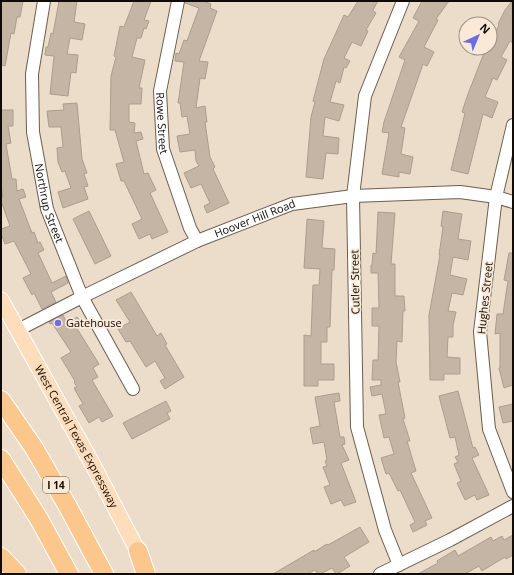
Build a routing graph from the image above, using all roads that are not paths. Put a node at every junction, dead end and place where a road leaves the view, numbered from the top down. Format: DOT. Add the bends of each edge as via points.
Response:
graph roads {
  1 [pos="44,1"];
  2 [pos="178,1"];
  3 [pos="403,1"];
  4 [pos="513,125"];
  5 [pos="353,196"];
  6 [pos="496,197"];
  7 [pos="513,202"];
  8 [pos="197,241"];
  9 [pos="82,297"];
  10 [pos="1,300"];
  11 [pos="18,330"];
  12 [pos="133,389"];
  13 [pos="1,400"];
  14 [pos="1,459"];
  15 [pos="513,492"];
  16 [pos="513,506"];
  17 [pos="138,551"];
  18 [pos="1,557"];
  19 [pos="400,565"];
  20 [pos="17,574"];
  21 [pos="69,574"];
  22 [pos="104,574"];
  23 [pos="146,574"];
  24 [pos="150,574"];
  25 [pos="380,574"];
  1 -- 9 [label="street, Northrup Street" via="32,74 33,132 47,208"];
  2 -- 8 [label="street, Rowe Street" via="160,91 163,149 190,228"];
  3 -- 5 [label="street, Cutler Street" via="365,96"];
  4 -- 6 [label="street, Hughes Street"];
  5 -- 6 [label="street, Hoover Hill Road" via="460,192"];
  5 -- 8 [label="street, Hoover Hill Road" via="292,204"];
  5 -- 19 [label="street, Cutler Street" via="357,428 386,530"];
  6 -- 7 [label="street, Hoover Hill Road"];
  6 -- 15 [label="street, Hughes Street" via="480,332 489,429"];
  8 -- 9 [label="street, Hoover Hill Road"];
  9 -- 11 [label="street, Hoover Hill Road"];
  9 -- 12 [label="street, Northrup Street"];
  10 -- 11 [label="main road, West Central Texas Expressway"];
  11 -- 17 [label="main road, West Central Texas Expressway"];
  13 -- 22 [label="highway, I 14" via="34,448"];
  14 -- 21 [label="highway" via="39,519"];
  16 -- 19 [label="street"];
  17 -- 23 [label="highway"];
  17 -- 24 [label="main road, West Central Texas Expressway"];
  18 -- 20 [label="highway"];
  19 -- 25 [label="street"];
}
